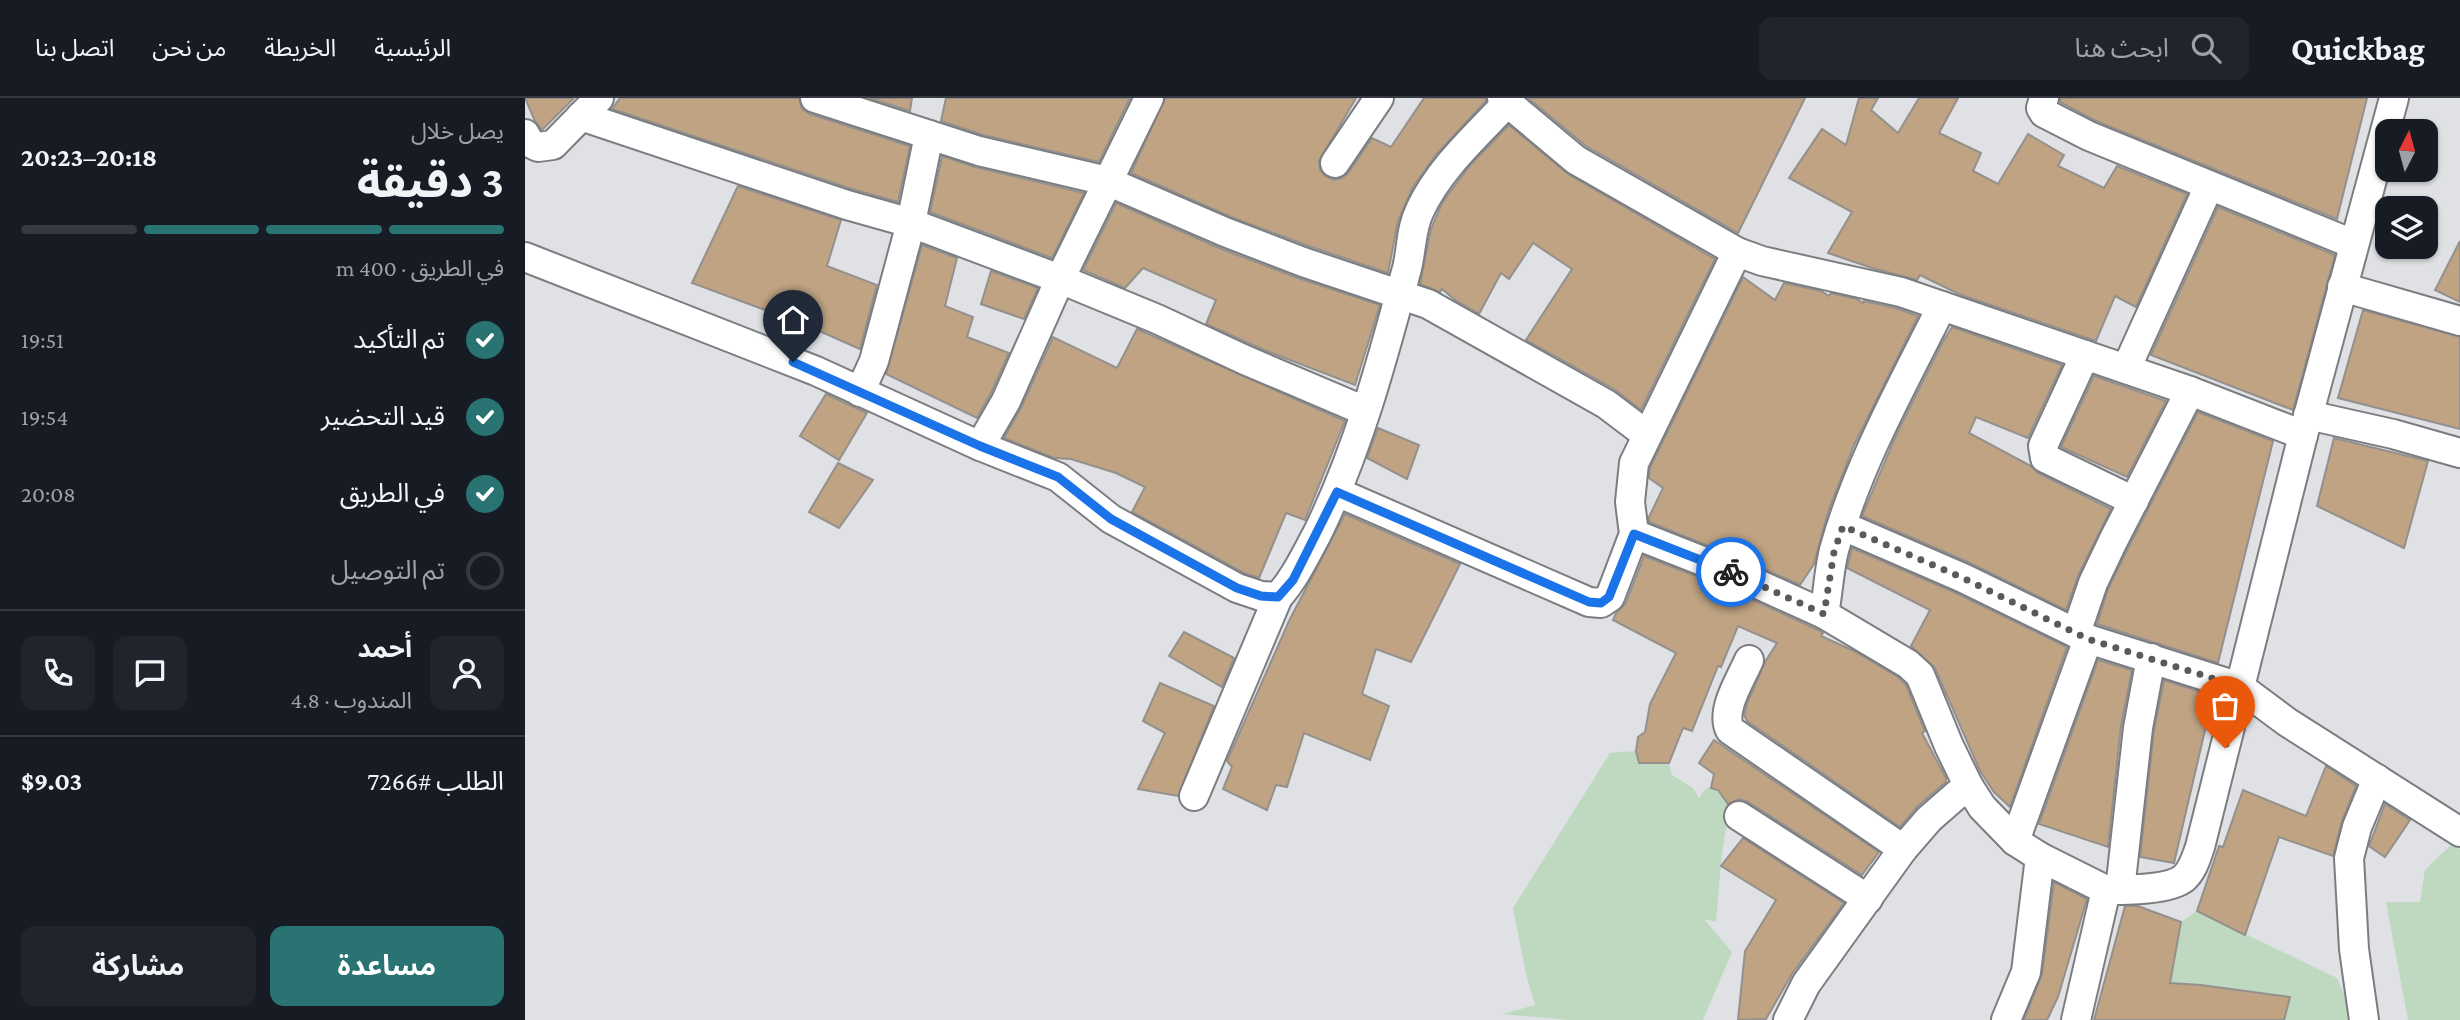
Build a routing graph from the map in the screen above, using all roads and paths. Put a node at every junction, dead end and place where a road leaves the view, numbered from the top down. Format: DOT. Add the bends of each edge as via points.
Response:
graph roads {
  1 [pos="815,98"];
  2 [pos="1149,98"];
  3 [pos="1379,98"];
  4 [pos="2044,98"];
  5 [pos="2394,98"];
  6 [pos="1504,100"];
  7 [pos="847,103"];
  8 [pos="590,107"];
  9 [pos="525,134"];
  10 [pos="929,135"];
  11 [pos="1335,163"];
  12 [pos="1107,181"];
  13 [pos="2209,186"];
  14 [pos="911,223"];
  15 [pos="2353,244"];
  16 [pos="1737,252"];
  17 [pos="525,257"];
  18 [pos="1060,279"];
  19 [pos="2342,288"];
  20 [pos="1400,294"];
  21 [pos="1942,306"];
  22 [pos="2460,321"];
  23 [pos="2085,355"];
  24 [pos="2126,369"];
  25 [pos="2190,391"];
  26 [pos="860,393"];
  27 [pos="1365,411"];
  28 [pos="2306,425"];
  29 [pos="1647,435"];
  30 [pos="980,446"];
  31 [pos="2460,453"];
  32 [pos="1337,492"];
  33 [pos="2134,501"];
  34 [pos="1843,526"];
  35 [pos="1634,534"];
  36 [pos="1278,597"];
  37 [pos="1824,614"];
  38 [pos="2082,636"];
  39 [pos="2151,658"];
  40 [pos="1749,660"];
  41 [pos="2240,687"];
  42 [pos="2377,779"];
  43 [pos="1968,785"];
  44 [pos="1194,796"];
  45 [pos="1739,816"];
  46 [pos="2460,832"];
  47 [pos="2015,841"];
  48 [pos="1903,849"];
  49 [pos="2041,857"];
  50 [pos="2113,890"];
  51 [pos="1868,899"];
  52 [pos="1789,1020"];
  53 [pos="2006,1020"];
  54 [pos="2076,1020"];
  55 [pos="2364,1020"];
  1 -- 7 [label="street"];
  2 -- 12 [label="street"];
  3 -- 11 [label="street"];
  4 -- 13 [label="street" via="2044,113"];
  5 -- 15 [label="street"];
  6 -- 16 [label="street" via="1576,160"];
  6 -- 20 [label="street" via="1441,175 1420,210"];
  7 -- 10 [label="street"];
  8 -- 9 [label="street" via="546,148 530,143"];
  8 -- 14 [label="street" via="848,205"];
  10 -- 12 [label="street"];
  10 -- 14 [label="street"];
  12 -- 18 [label="street"];
  12 -- 20 [label="street" via="1225,232"];
  13 -- 15 [label="street"];
  13 -- 24 [label="street"];
  14 -- 18 [label="street"];
  14 -- 26 [label="street" via="874,361"];
  15 -- 19 [label="street"];
  16 -- 21 [label="street"];
  16 -- 29 [label="street"];
  17 -- 26 [label="street"];
  18 -- 27 [label="street"];
  18 -- 30 [label="street" via="1006,401"];
  19 -- 22 [label="street"];
  19 -- 28 [label="street"];
  20 -- 27 [label="street"];
  20 -- 29 [label="street" via="1428,304 1546,369 1606,404"];
  21 -- 23 [label="street"];
  21 -- 34 [label="street" via="1877,432"];
  23 -- 24 [label="street"];
  23 -- 33 [label="street" via="2043,453"];
  24 -- 25 [label="street"];
  25 -- 28 [label="street"];
  25 -- 33 [label="street"];
  26 -- 30 [label="street"];
  27 -- 32 [label="street"];
  28 -- 31 [label="street" via="2393,434"];
  28 -- 41 [label="street"];
  29 -- 35 [label="street" via="1634,463 1630,487"];
  30 -- 36 [label="street" via="1058,477 1111,519 1237,588"];
  32 -- 35 [label="street" via="1589,602 1601,603 1609,597"];
  32 -- 36 [label="street" via="1293,580"];
  33 -- 38 [label="street" via="2093,583"];
  34 -- 37 [label="street"];
  34 -- 38 [label="street"];
  35 -- 37 [label="street"];
  36 -- 44 [label="street"];
  37 -- 43 [label="street" via="1920,675"];
  38 -- 39 [label="street"];
  38 -- 47 [label="street" via="2070,695"];
  39 -- 41 [label="street"];
  39 -- 50 [label="street"];
  40 -- 48 [label="street" via="1728,709 1730,730"];
  41 -- 42 [label="street"];
  41 -- 50 [label="street" via="2192,867 2172,884"];
  42 -- 46 [label="street"];
  42 -- 55 [label="street" via="2349,858"];
  43 -- 47 [label="street"];
  43 -- 48 [label="street"];
  45 -- 51 [label="street"];
  47 -- 49 [label="street"];
  48 -- 51 [label="street"];
  49 -- 50 [label="street"];
  49 -- 53 [label="street" via="2026,972"];
  50 -- 54 [label="street"];
  51 -- 52 [label="street" via="1806,985"];
}
